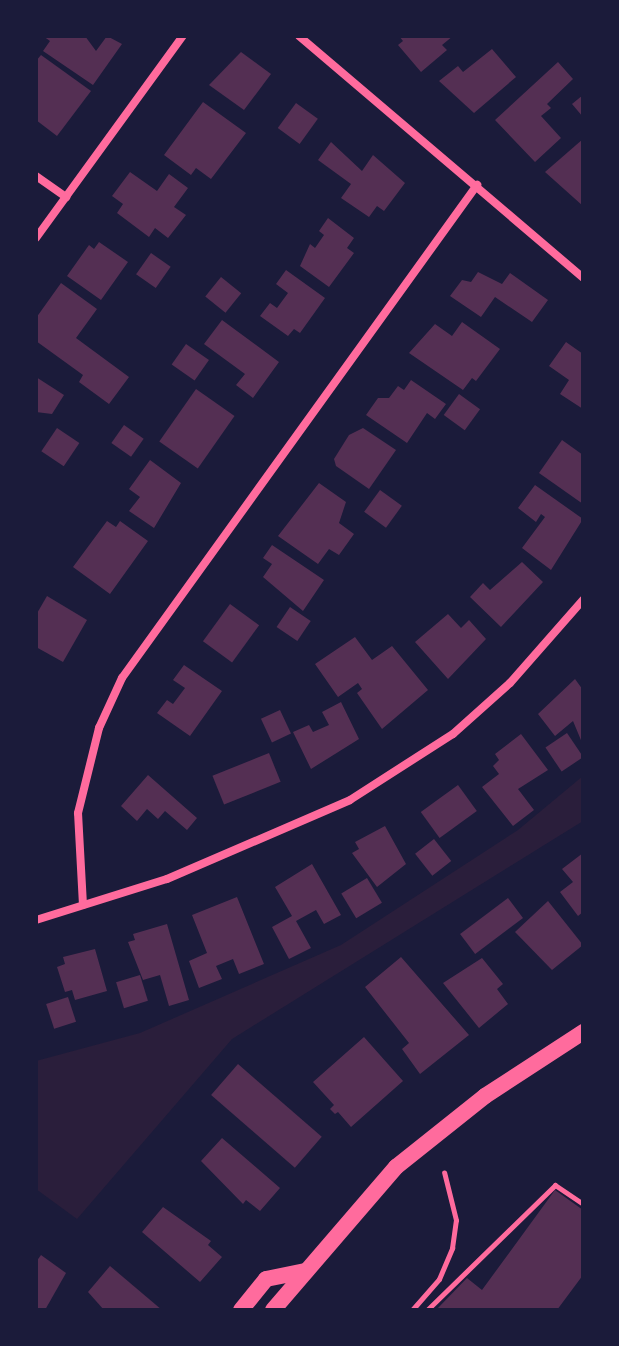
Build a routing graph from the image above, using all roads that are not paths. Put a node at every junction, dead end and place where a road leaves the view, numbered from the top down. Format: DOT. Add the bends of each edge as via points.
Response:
graph roads {
  1 [pos="183,36"];
  2 [pos="299,36"];
  3 [pos="36,176"];
  4 [pos="477,185"];
  5 [pos="66,197"];
  6 [pos="36,238"];
  7 [pos="583,278"];
  8 [pos="583,600"];
  9 [pos="83,905"];
  10 [pos="36,920"];
  11 [pos="583,1032"];
  12 [pos="306,1271"];
  13 [pos="241,1310"];
  14 [pos="273,1310"];
  1 -- 5 [label="street"];
  2 -- 4 [label="street" via="388,116"];
  3 -- 5 [label="street"];
  4 -- 7 [label="street"];
  4 -- 9 [label="street" via="122,678 99,728 78,813"];
  5 -- 6 [label="street"];
  8 -- 9 [label="street" via="510,683 453,734 350,800 241,851"];
  9 -- 10 [label="street"];
  11 -- 12 [label="main road" via="485,1096 396,1167"];
  12 -- 13 [label="main road" via="266,1279"];
  12 -- 14 [label="main road"];
}
